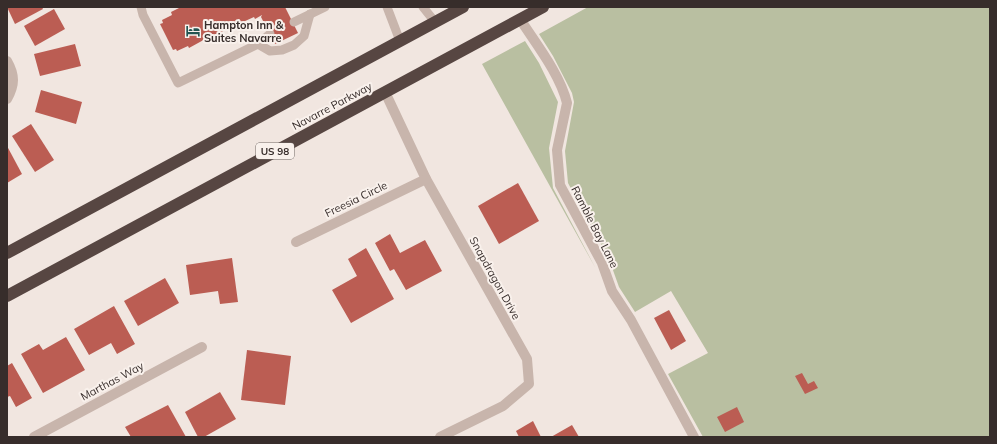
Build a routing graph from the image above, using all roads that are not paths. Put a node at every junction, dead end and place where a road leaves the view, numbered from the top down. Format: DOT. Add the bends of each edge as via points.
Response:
graph roads {
  1 [pos="141,7"];
  2 [pos="325,7"];
  3 [pos="387,7"];
  4 [pos="423,7"];
  5 [pos="463,7"];
  6 [pos="543,7"];
  7 [pos="310,14"];
  8 [pos="520,19"];
  9 [pos="294,22"];
  10 [pos="435,22"];
  11 [pos="270,34"];
  12 [pos="400,41"];
  13 [pos="258,44"];
  14 [pos="7,61"];
  15 [pos="385,92"];
  16 [pos="7,99"];
  17 [pos="426,178"];
  18 [pos="296,242"];
  19 [pos="7,253"];
  20 [pos="7,296"];
  21 [pos="202,347"];
  22 [pos="34,437"];
  23 [pos="440,437"];
  24 [pos="694,437"];
  1 -- 13 [label="lane" via="178,83"];
  2 -- 7 [label="lane"];
  3 -- 12 [label="lane"];
  4 -- 10 [label="lane"];
  5 -- 10 [label="highway"];
  6 -- 8 [label="highway, Navarre Parkway / US 98"];
  7 -- 9 [label="lane"];
  7 -- 13 [label="lane" via="304,36 294,45 270,51"];
  8 -- 15 [label="highway, Navarre Parkway / US 98"];
  8 -- 24 [label="street, Ramble Bay Lane" via="546,59 567,103 557,150 560,185 602,263 612,291 631,320"];
  10 -- 12 [label="highway"];
  11 -- 13 [label="lane"];
  12 -- 19 [label="highway"];
  14 -- 16 [label="street" via="14,76 14,85"];
  15 -- 17 [label="street, Snapdragon Drive"];
  15 -- 20 [label="highway, Navarre Parkway / US 98"];
  17 -- 18 [label="street, Freesia Circle"];
  17 -- 23 [label="street, Snapdragon Drive" via="527,359 529,384 503,406"];
  21 -- 22 [label="street, Marthas Way"];
}
